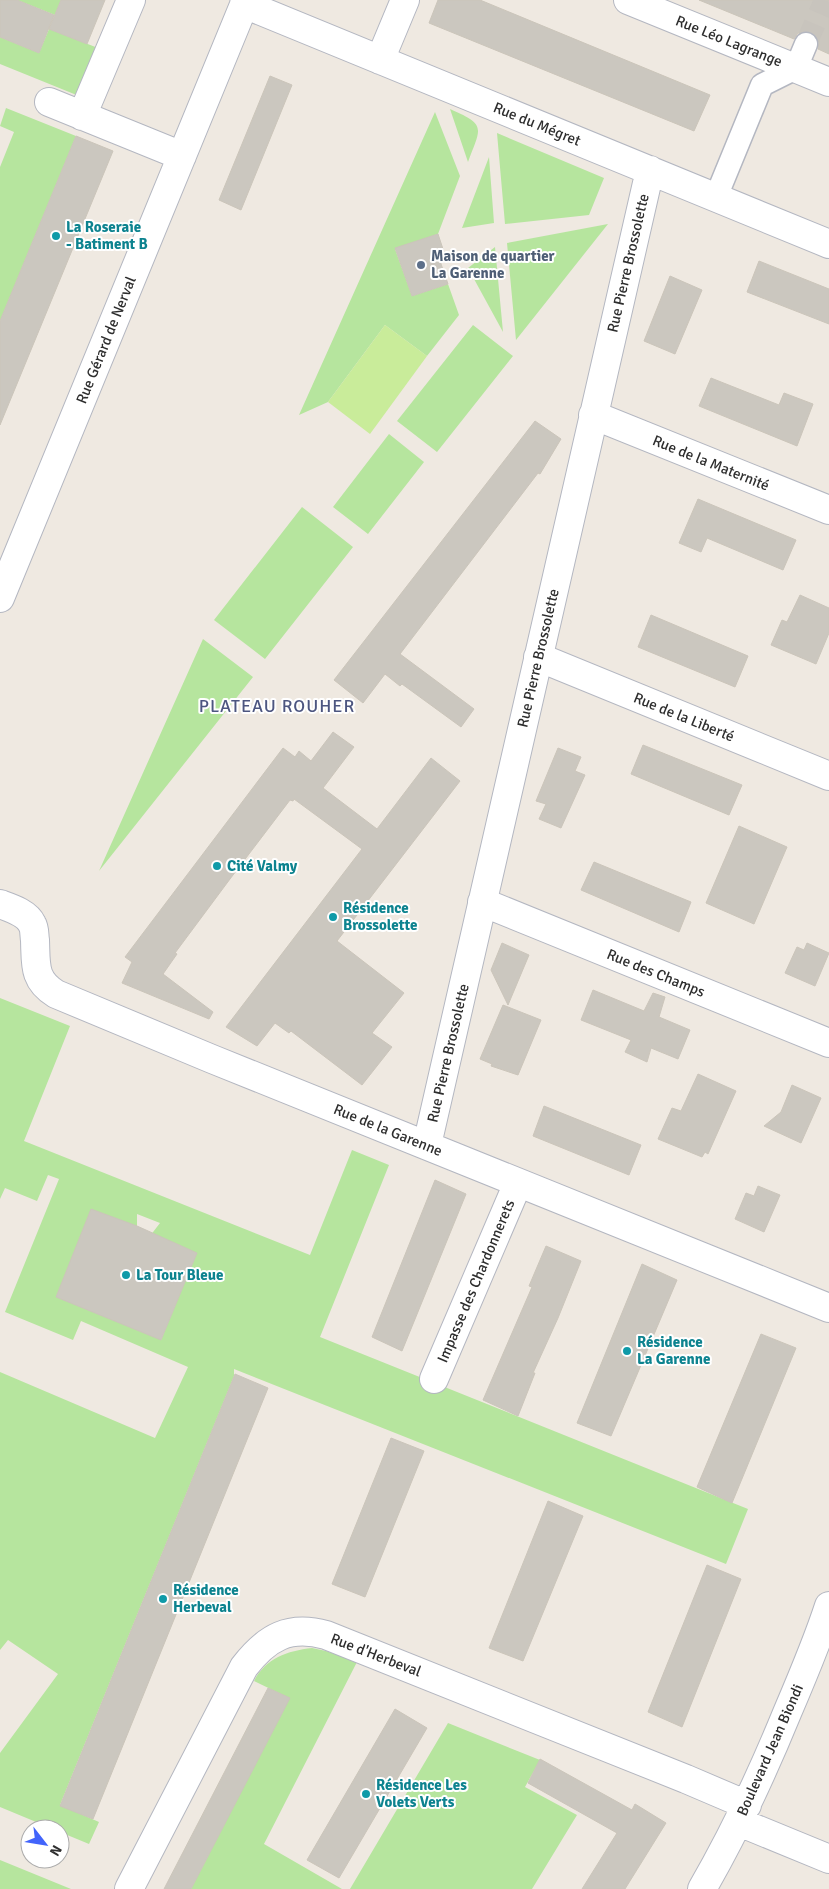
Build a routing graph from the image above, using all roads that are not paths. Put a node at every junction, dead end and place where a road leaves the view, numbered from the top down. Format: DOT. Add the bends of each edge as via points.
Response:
graph roads {
  1 [pos="131,0"];
  2 [pos="405,0"];
  3 [pos="628,0"];
  4 [pos="245,2"];
  5 [pos="801,56"];
  6 [pos="380,60"];
  7 [pos="829,82"];
  8 [pos="49,102"];
  9 [pos="82,116"];
  10 [pos="182,156"];
  11 [pos="650,170"];
  12 [pos="716,197"];
  13 [pos="829,244"];
  14 [pos="593,415"];
  15 [pos="829,510"];
  16 [pos="0,598"];
  17 [pos="538,657"];
  18 [pos="829,776"];
  19 [pos="482,902"];
  20 [pos="0,904"];
  21 [pos="829,1043"];
  22 [pos="426,1146"];
  23 [pos="518,1182"];
  24 [pos="829,1308"];
  25 [pos="434,1379"];
  26 [pos="829,1606"];
  27 [pos="743,1814"];
  28 [pos="829,1858"];
  29 [pos="128,1889"];
  30 [pos="702,1889"];
  1 -- 9 [label="street"];
  2 -- 6 [label="street"];
  3 -- 5 [label="street, Rue Léo Lagrange"];
  4 -- 6 [label="street, Rue du Mégret"];
  4 -- 10 [label="street, Rue Gérard de Nerval"];
  5 -- 7 [label="street, Rue Léo Lagrange"];
  5 -- 12 [label="street" via="762,85"];
  6 -- 11 [label="street, Rue du Mégret"];
  8 -- 9 [label="street"];
  9 -- 10 [label="street"];
  10 -- 16 [label="street, Rue Gérard de Nerval"];
  11 -- 12 [label="street, Rue du Mégret"];
  11 -- 14 [label="street, Rue Pierre Brossolette"];
  12 -- 13 [label="street, Rue du Mégret"];
  14 -- 15 [label="street, Rue de la Maternité"];
  14 -- 17 [label="street, Rue Pierre Brossolette"];
  17 -- 18 [label="street, Rue de la Liberté"];
  17 -- 19 [label="street, Rue Pierre Brossolette"];
  19 -- 21 [label="street, Rue des Champs"];
  19 -- 22 [label="street, Rue Pierre Brossolette"];
  20 -- 22 [label="street, Rue de la Garenne" via="23,914 32,924 37,972 46,988 56,994"];
  22 -- 23 [label="street, Rue de la Garenne"];
  23 -- 24 [label="street, Rue de la Garenne"];
  23 -- 25 [label="street, Impasse des Chardonnerets"];
  26 -- 27 [label="street, Boulevard Jean Biondi" via="796,1693"];
  27 -- 28 [label="street, Rue d'Herbeval"];
  27 -- 29 [label="street, Rue d'Herbeval" via="686,1778 326,1635 300,1630 264,1644 244,1667"];
  27 -- 30 [label="street, Boulevard Jean Biondi"];
}
